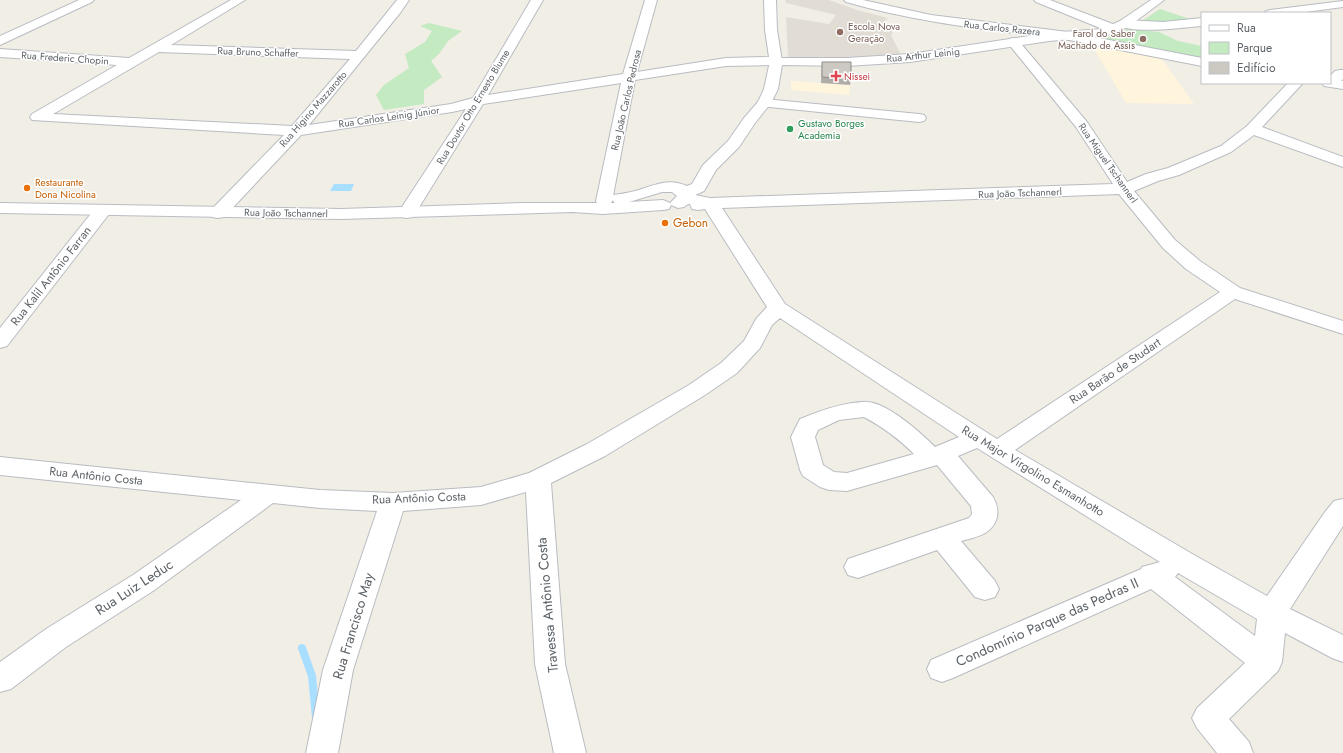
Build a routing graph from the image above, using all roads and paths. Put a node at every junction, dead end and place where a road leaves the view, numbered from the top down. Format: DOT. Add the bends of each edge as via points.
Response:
graph roads {
  1 [pos="88,0"];
  2 [pos="240,0"];
  3 [pos="403,0"];
  4 [pos="537,0"];
  5 [pos="651,0"];
  6 [pos="770,0"];
  7 [pos="850,0"];
  8 [pos="1040,0"];
  9 [pos="1158,0"];
  10 [pos="1343,4"];
  11 [pos="1278,12"];
  12 [pos="1201,22"];
  13 [pos="1119,26"];
  14 [pos="998,28"];
  15 [pos="1068,36"];
  16 [pos="1033,40"];
  17 [pos="0,41"];
  18 [pos="1013,42"];
  19 [pos="156,48"];
  20 [pos="0,53"];
  21 [pos="359,55"];
  22 [pos="775,56"];
  23 [pos="129,62"];
  24 [pos="1201,62"];
  25 [pos="1343,74"];
  26 [pos="629,77"];
  27 [pos="1295,84"];
  28 [pos="1334,84"];
  29 [pos="478,101"];
  30 [pos="764,103"];
  31 [pos="918,118"];
  32 [pos="1252,129"];
  33 [pos="296,131"];
  34 [pos="1343,162"];
  35 [pos="1124,190"];
  36 [pos="648,192"];
  37 [pos="677,200"];
  38 [pos="604,201"];
  39 [pos="710,203"];
  40 [pos="573,207"];
  41 [pos="0,208"];
  42 [pos="102,210"];
  43 [pos="218,212"];
  44 [pos="407,213"];
  45 [pos="747,262"];
  46 [pos="1233,292"];
  47 [pos="778,308"];
  48 [pos="1343,328"];
  49 [pos="0,342"];
  50 [pos="987,444"];
  51 [pos="937,456"];
  52 [pos="0,466"];
  53 [pos="538,479"];
  54 [pos="268,494"];
  55 [pos="394,502"];
  56 [pos="1340,517"];
  57 [pos="943,539"];
  58 [pos="1184,562"];
  59 [pos="858,567"];
  60 [pos="1152,575"];
  61 [pos="985,589"];
  62 [pos="1272,613"];
  63 [pos="1343,649"];
  64 [pos="1267,662"];
  65 [pos="942,669"];
  66 [pos="0,679"];
  67 [pos="322,753"];
  68 [pos="570,753"];
  69 [pos="1237,753"];
  1 -- 17 [label="street"];
  2 -- 19 [label="street"];
  3 -- 21 [label="street, Rua Higino Mazzarotto"];
  4 -- 29 [label="street, Rua Doutor Otto Ernesto Blume"];
  5 -- 26 [label="street, Rua João Carlos Pedrosa"];
  6 -- 22 [label="street"];
  7 -- 14 [label="street, Rua Carlos Razera" via="878,9 930,19"];
  8 -- 13 [label="street"];
  9 -- 13 [label="street"];
  10 -- 11 [label="street"];
  12 -- 13 [label="street" via="1166,26"];
  13 -- 15 [label="street" via="1104,32"];
  14 -- 15 [label="street, Rua Carlos Razera"];
  14 -- 16 [label="street"];
  15 -- 16 [label="street, Rua Arthur Leinig"];
  15 -- 24 [label="street, Rua Carlos Razera"];
  16 -- 18 [label="street, Rua Arthur Leinig"];
  18 -- 22 [label="street, Rua Arthur Leinig" via="872,61"];
  18 -- 35 [label="street, Rua Miguel Tschannerl" via="1082,125"];
  19 -- 21 [label="street, Rua Bruno Schaffer"];
  19 -- 23 [label="street"];
  20 -- 23 [label="street, Rua Frederic Chopin"];
  21 -- 33 [label="street, Rua Higino Mazzarotto"];
  22 -- 26 [label="street, Rua Carlos Leinig Júnior"];
  22 -- 30 [label="street" via="771,89"];
  23 -- 33 [label="street, Rua Carlos Leinig Júnior" via="37,117"];
  25 -- 28 [label="street" via="1340,74"];
  26 -- 29 [label="street, Rua Carlos Leinig Júnior"];
  26 -- 38 [label="street, Rua João Carlos Pedrosa"];
  27 -- 32 [label="street, Rua João Tschannerl"];
  29 -- 33 [label="street, Rua Carlos Leinig Júnior" via="452,108"];
  29 -- 44 [label="street, Rua Doutor Otto Ernesto Blume"];
  30 -- 31 [label="street"];
  30 -- 37 [label="street" via="734,144 709,168 698,187"];
  32 -- 34 [label="street"];
  32 -- 35 [label="street, Rua João Tschannerl" via="1226,149"];
  33 -- 43 [label="street, Rua Higino Mazzarotto"];
  35 -- 39 [label="street, Rua João Tschannerl"];
  35 -- 46 [label="street, Rua Miguel Tschannerl" via="1169,244 1193,265"];
  36 -- 37 [label="street, Rua Major Virgolino Esmanhotto" via="647,199 656,204"];
  36 -- 38 [label="street, Rua João Tschannerl"];
  37 -- 39 [label="street, Rua João Tschannerl"];
  37 -- 40 [label="street, Rua João Tschannerl" via="603,209"];
  37 -- 45 [label="street, Rua Major Virgolino Esmanhotto" via="698,213"];
  38 -- 40 [label="street, Rua João Tschannerl"];
  39 -- 45 [label="street, Rua Major Virgolino Esmanhotto"];
  40 -- 44 [label="street, Rua João Tschannerl"];
  41 -- 42 [label="street, Rua João Tschannerl"];
  42 -- 43 [label="street, Rua João Tschannerl"];
  42 -- 49 [label="street, Rua Kalil Antônio Farran"];
  43 -- 44 [label="street, Rua João Tschannerl"];
  45 -- 47 [label="street, Rua Major Virgolino Esmanhotto"];
  46 -- 48 [label="street, Rua Miguel Tschannerl"];
  46 -- 50 [label="street, Rua Barão de Studart"];
  47 -- 50 [label="street, Rua Major Virgolino Esmanhotto"];
  47 -- 53 [label="street, Rua Antônio Costa" via="764,323 753,344 729,368 596,450"];
  50 -- 51 [label="street, Rua Barão de Studart"];
  50 -- 58 [label="street, Rua Major Virgolino Esmanhotto"];
  51 -- 51 [label="street" via="847,482 829,481 812,470 803,437 808,425 835,413 867,409 886,419"];
  51 -- 57 [label="street" via="984,504 985,516 978,525"];
  52 -- 54 [label="street, Rua Antônio Costa"];
  53 -- 55 [label="street, Rua Antônio Costa" via="481,496"];
  53 -- 68 [label="street, Travessa Antônio Costa" via="550,664"];
  54 -- 55 [label="street, Rua Antônio Costa"];
  54 -- 66 [label="street, Rua Luiz Leduc" via="143,583 56,638"];
  55 -- 67 [label="street, Rua Francisco May" via="338,670"];
  56 -- 62 [label="street"];
  57 -- 59 [label="street"];
  57 -- 61 [label="street"];
  58 -- 60 [label="street, Condomínio Parque das Pedras II"];
  58 -- 62 [label="street, Rua Major Virgolino Esmanhotto"];
  60 -- 64 [label="street, Condomínio Parque das Pedras II"];
  60 -- 65 [label="street, Condomínio Parque das Pedras II"];
  62 -- 63 [label="street, Rua Major Virgolino Esmanhotto"];
  62 -- 64 [label="street"];
  64 -- 69 [label="street" via="1208,718"];
}
